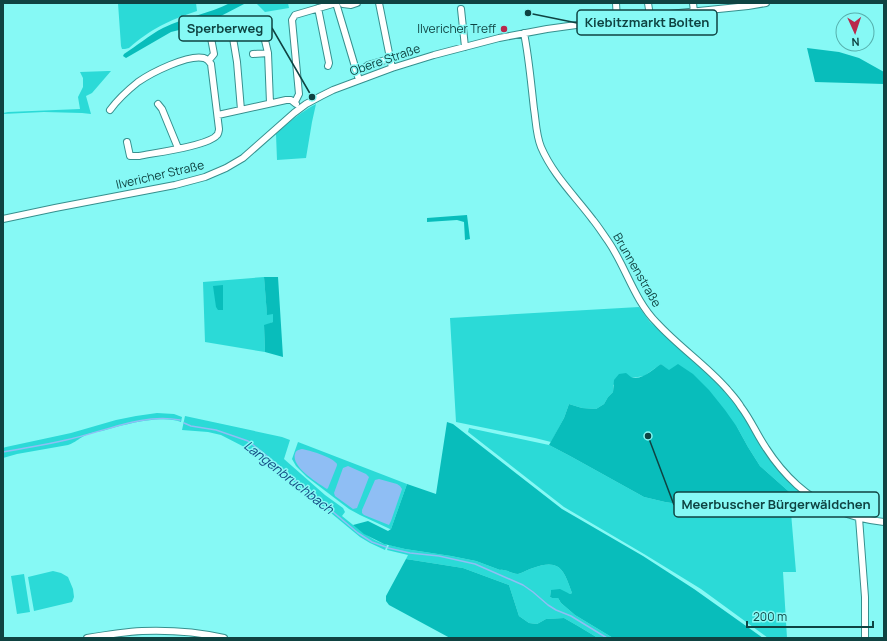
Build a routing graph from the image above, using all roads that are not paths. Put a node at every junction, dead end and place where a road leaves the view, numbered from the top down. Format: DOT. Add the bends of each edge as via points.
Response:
graph roads {
  1 [pos="336,3"];
  2 [pos="357,3"];
  3 [pos="378,3"];
  4 [pos="616,3"];
  5 [pos="648,3"];
  6 [pos="693,3"];
  7 [pos="766,3"];
  8 [pos="343,4"];
  9 [pos="318,8"];
  10 [pos="461,9"];
  11 [pos="694,12"];
  12 [pos="650,16"];
  13 [pos="617,20"];
  14 [pos="208,22"];
  15 [pos="260,31"];
  16 [pos="524,32"];
  17 [pos="238,36"];
  18 [pos="465,47"];
  19 [pos="268,53"];
  20 [pos="253,54"];
  21 [pos="389,59"];
  22 [pos="209,60"];
  23 [pos="328,66"];
  24 [pos="392,68"];
  25 [pos="363,69"];
  26 [pos="359,80"];
  27 [pos="321,96"];
  28 [pos="294,102"];
  29 [pos="270,103"];
  30 [pos="158,104"];
  31 [pos="299,109"];
  32 [pos="110,110"];
  33 [pos="241,110"];
  34 [pos="218,115"];
  35 [pos="126,142"];
  36 [pos="178,148"];
  37 [pos="3,219"];
  38 [pos="859,518"];
  39 [pos="884,522"];
  40 [pos="95,637"];
  41 [pos="87,638"];
  42 [pos="224,638"];
  43 [pos="865,638"];
  1 -- 9 [label="street"];
  1 -- 26 [label="street"];
  2 -- 8 [label="street"];
  3 -- 21 [label="street"];
  4 -- 13 [label="street"];
  5 -- 12 [label="street"];
  6 -- 11 [label="street"];
  7 -- 11 [label="street, Obere Straße"];
  9 -- 23 [label="street"];
  9 -- 28 [label="street" via="295,15 292,20 299,94"];
  10 -- 18 [label="street"];
  11 -- 12 [label="street, Obere Straße"];
  12 -- 13 [label="street, Obere Straße"];
  13 -- 16 [label="street, Obere Straße"];
  14 -- 22 [label="street" via="214,54"];
  15 -- 19 [label="street" via="264,36"];
  16 -- 18 [label="street, Obere Straße"];
  16 -- 38 [label="street, Brunnenstraße" via="540,145 555,172 609,242 650,316 726,388 741,406 776,463 788,476 823,503"];
  17 -- 33 [label="street" via="233,38"];
  18 -- 24 [label="street, Obere Straße"];
  19 -- 20 [label="street"];
  19 -- 29 [label="street"];
  21 -- 24 [label="street"];
  21 -- 25 [label="street"];
  22 -- 32 [label="street" via="187,60 149,75 130,89"];
  22 -- 34 [label="street"];
  24 -- 26 [label="street, Obere Straße"];
  26 -- 27 [label="street, Obere Straße"];
  27 -- 31 [label="street, Ilvericher Straße"];
  28 -- 29 [label="street" via="286,100"];
  28 -- 31 [label="street"];
  29 -- 33 [label="street"];
  30 -- 36 [label="street"];
  31 -- 37 [label="street, Ilvericher Straße" via="243,158 205,177"];
  33 -- 34 [label="street"];
  34 -- 36 [label="street" via="218,135 206,142"];
  35 -- 36 [label="street" via="130,156"];
  38 -- 39 [label="street, Brunnenstraße"];
  38 -- 43 [label="street" via="865,597"];
  40 -- 41 [label="street"];
  40 -- 42 [label="street" via="141,631 176,631"];
}
